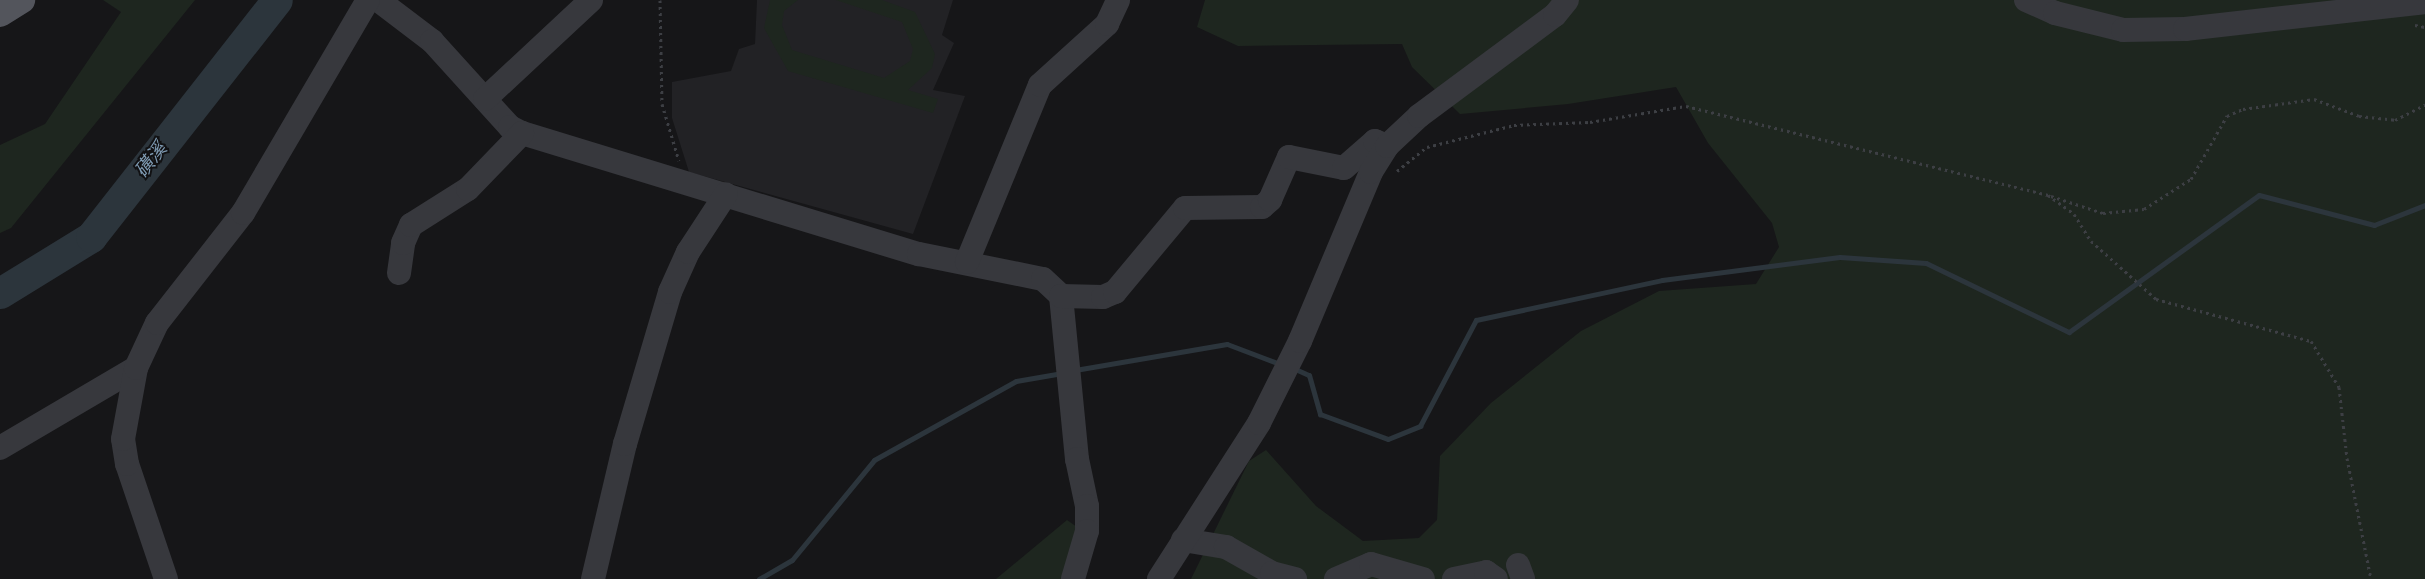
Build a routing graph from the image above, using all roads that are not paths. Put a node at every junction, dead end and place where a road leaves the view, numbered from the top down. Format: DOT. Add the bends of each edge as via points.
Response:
graph roads {
  1 [pos="21,0"];
  2 [pos="368,0"];
  3 [pos="378,0"];
  4 [pos="591,0"];
  5 [pos="1118,0"];
  6 [pos="1567,0"];
  7 [pos="2026,0"];
  8 [pos="2425,2"];
  9 [pos="0,13"];
  10 [pos="485,99"];
  11 [pos="522,133"];
  12 [pos="1387,146"];
  13 [pos="726,194"];
  14 [pos="967,262"];
  15 [pos="399,273"];
  16 [pos="1061,296"];
  17 [pos="136,368"];
  18 [pos="0,448"];
  19 [pos="1183,540"];
  20 [pos="166,579"];
  21 [pos="593,579"];
  22 [pos="1074,579"];
  23 [pos="1159,579"];
  24 [pos="1295,579"];
  25 [pos="1336,579"];
  26 [pos="1422,579"];
  27 [pos="1454,579"];
  28 [pos="1496,579"];
  1 -- 9 [label="main road"];
  2 -- 17 [label="street" via="242,213 157,323"];
  3 -- 10 [label="street" via="432,41"];
  4 -- 10 [label="street"];
  5 -- 14 [label="street" via="1107,24 1040,85"];
  6 -- 12 [label="street" via="1555,14 1419,116"];
  7 -- 8 [label="street" via="2055,13 2123,30 2186,29"];
  10 -- 11 [label="street"];
  11 -- 13 [label="street"];
  11 -- 15 [label="street" via="468,189 411,225 402,243"];
  12 -- 16 [label="street" via="1375,141 1344,168 1289,157 1270,200 1262,207 1185,208 1116,292 1103,297"];
  12 -- 19 [label="street" via="1371,172 1300,341 1259,423"];
  13 -- 14 [label="street" via="919,254"];
  13 -- 21 [label="street" via="688,252 670,292"];
  14 -- 16 [label="street" via="1043,279"];
  16 -- 22 [label="street" via="1087,506 1087,531"];
  17 -- 18 [label="street"];
  17 -- 20 [label="street" via="123,439 127,464"];
  19 -- 23 [label="street"];
  19 -- 24 [label="street" via="1226,547 1272,573"];
  25 -- 26 [label="street" via="1372,564"];
  27 -- 28 [label="street" via="1486,572"];
}
